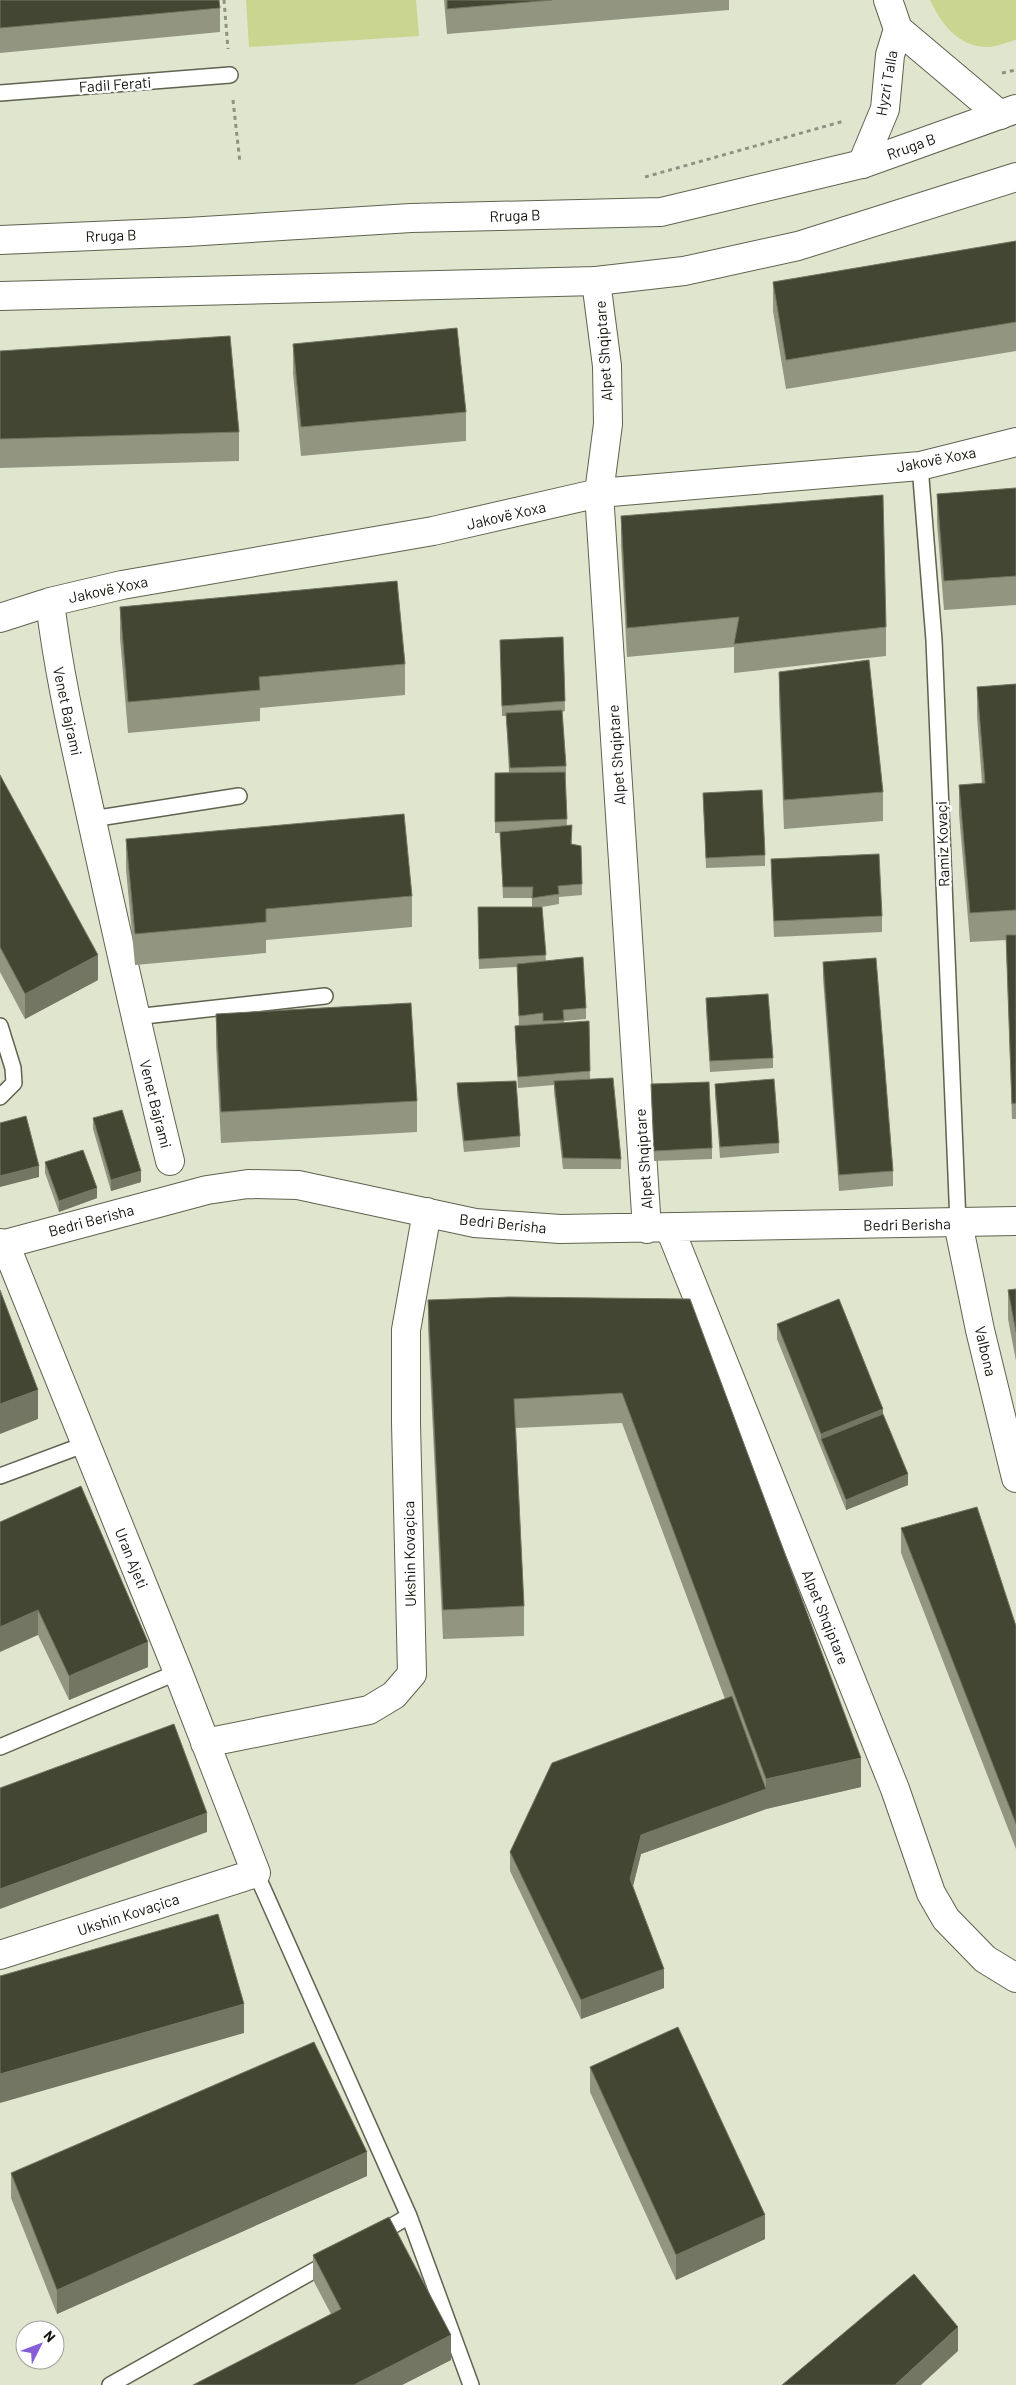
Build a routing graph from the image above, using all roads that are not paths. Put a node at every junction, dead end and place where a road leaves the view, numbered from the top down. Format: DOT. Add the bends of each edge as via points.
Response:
graph roads {
  1 [pos="888,0"];
  2 [pos="898,29"];
  3 [pos="230,75"];
  4 [pos="0,93"];
  5 [pos="1008,112"];
  6 [pos="862,164"];
  7 [pos="1016,177"];
  8 [pos="0,240"];
  9 [pos="596,280"];
  10 [pos="0,296"];
  11 [pos="1016,442"];
  12 [pos="920,466"];
  13 [pos="599,493"];
  14 [pos="50,602"];
  15 [pos="0,618"];
  16 [pos="239,796"];
  17 [pos="92,819"];
  18 [pos="326,996"];
  19 [pos="134,1017"];
  20 [pos="0,1026"];
  21 [pos="0,1097"];
  22 [pos="170,1161"];
  23 [pos="427,1212"];
  24 [pos="1016,1221"];
  25 [pos="958,1223"];
  26 [pos="659,1229"];
  27 [pos="2,1243"];
  28 [pos="86,1444"];
  29 [pos="0,1476"];
  30 [pos="1016,1478"];
  31 [pos="178,1672"];
  32 [pos="205,1743"];
  33 [pos="0,1747"];
  34 [pos="256,1872"];
  35 [pos="0,1955"];
  36 [pos="1016,1978"];
  37 [pos="409,2216"];
  38 [pos="367,2240"];
  39 [pos="341,2255"];
  40 [pos="110,2385"];
  41 [pos="471,2385"];
  1 -- 2 [label="street, Hyzri Talla"];
  2 -- 5 [label="street, Hyzri Talla"];
  2 -- 6 [label="street, Hyzri Talla" via="890,55 885,109"];
  3 -- 4 [label="lane, Fadil Ferati"];
  5 -- 6 [label="street, Rruga B"];
  6 -- 8 [label="street, Rruga B" via="661,212 411,218"];
  7 -- 9 [label="street" via="798,246 684,270"];
  9 -- 10 [label="street"];
  9 -- 13 [label="street, Alpet Shqiptare" via="607,376 608,424"];
  11 -- 12 [label="street, Jakovë Xoxa"];
  12 -- 13 [label="street, Jakovë Xoxa"];
  12 -- 25 [label="lane, Ramiz Kovaçi" via="934,650"];
  13 -- 14 [label="street, Jakovë Xoxa" via="433,531 122,585"];
  13 -- 26 [label="street, Alpet Shqiptare"];
  14 -- 15 [label="street, Jakovë Xoxa"];
  14 -- 17 [label="street, Venet Bajrami" via="58,669"];
  16 -- 17 [label="lane"];
  17 -- 19 [label="street, Venet Bajrami"];
  18 -- 19 [label="lane"];
  19 -- 22 [label="street, Venet Bajrami"];
  20 -- 21 [label="lane" via="13,1068 14,1083"];
  23 -- 26 [label="street, Bedri Berisha" via="475,1223 560,1230"];
  23 -- 27 [label="street, Bedri Berisha" via="298,1186 248,1184 207,1190"];
  23 -- 32 [label="street, Ukshin Kovaçica" via="406,1330 412,1674 394,1695 369,1710"];
  24 -- 25 [label="street, Bedri Berisha"];
  25 -- 26 [label="street, Bedri Berisha"];
  25 -- 30 [label="street, Valbona"];
  26 -- 36 [label="street, Alpet Shqiptare" via="895,1789 931,1893 946,1919 984,1958"];
  27 -- 28 [label="street, Uran Ajeti"];
  28 -- 29 [label="lane"];
  28 -- 31 [label="street, Uran Ajeti"];
  31 -- 32 [label="street, Uran Ajeti"];
  31 -- 33 [label="lane"];
  32 -- 34 [label="street, Uran Ajeti"];
  34 -- 35 [label="street, Ukshin Kovaçica"];
  34 -- 37 [label="lane"];
  37 -- 38 [label="lane"];
  37 -- 41 [label="lane"];
  39 -- 40 [label="lane"];
}
